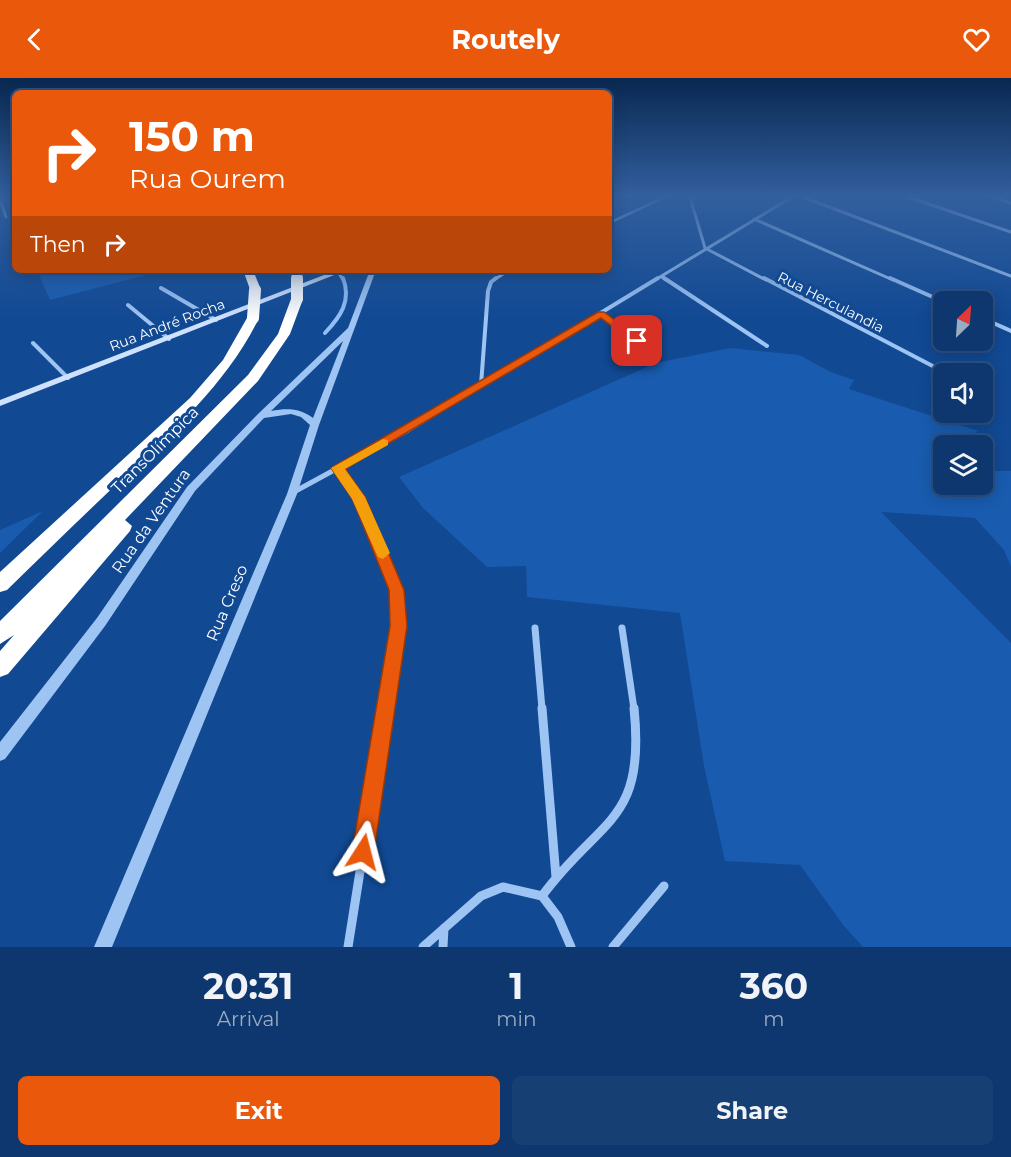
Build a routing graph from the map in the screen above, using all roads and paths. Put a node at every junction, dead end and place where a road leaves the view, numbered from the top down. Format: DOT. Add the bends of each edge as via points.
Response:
graph roads {
  1 [pos="702,238"];
  2 [pos="723,238"];
  3 [pos="796,238"];
  4 [pos="910,238"];
  5 [pos="705,248"];
  6 [pos="249,273"];
  7 [pos="296,273"];
  8 [pos="335,273"];
  9 [pos="372,273"];
  10 [pos="504,273"];
  11 [pos="1011,276"];
  12 [pos="662,277"];
  13 [pos="161,288"];
  14 [pos="933,297"];
  15 [pos="128,305"];
  16 [pos="601,314"];
  17 [pos="216,320"];
  18 [pos="993,323"];
  19 [pos="353,327"];
  20 [pos="1011,331"];
  21 [pos="170,339"];
  22 [pos="33,343"];
  23 [pos="767,346"];
  24 [pos="654,354"];
  25 [pos="933,366"];
  26 [pos="68,378"];
  27 [pos="481,385"];
  28 [pos="0,404"];
  29 [pos="261,416"];
  30 [pos="315,425"];
  31 [pos="184,449"];
  32 [pos="337,468"];
  33 [pos="292,494"];
  34 [pos="0,584"];
  35 [pos="535,628"];
  36 [pos="622,628"];
  37 [pos="0,635"];
  38 [pos="0,666"];
  39 [pos="0,754"];
  40 [pos="555,877"];
  41 [pos="664,886"];
  42 [pos="542,896"];
  43 [pos="444,927"];
  44 [pos="103,947"];
  45 [pos="348,947"];
  46 [pos="423,947"];
  47 [pos="443,947"];
  48 [pos="571,947"];
  49 [pos="613,947"];
  1 -- 5 [label="street"];
  2 -- 5 [label="street"];
  3 -- 14 [label="street"];
  4 -- 11 [label="street"];
  5 -- 12 [label="street"];
  5 -- 25 [label="street, Rua Herculandia"];
  6 -- 34 [label="highway, TransOlímpica, bridge" via="255,290 253,318 235,351 166,430"];
  7 -- 31 [label="highway, TransOlímpica, bridge" via="293,315 274,352"];
  8 -- 17 [label="main road, Rua André Rocha"];
  9 -- 19 [label="street, Rua Creso"];
  10 -- 27 [label="street" via="488,291"];
  12 -- 16 [label="street"];
  12 -- 23 [label="street"];
  13 -- 17 [label="street"];
  15 -- 21 [label="street"];
  16 -- 24 [label="street"];
  16 -- 27 [label="street"];
  17 -- 21 [label="main road, Rua André Rocha"];
  18 -- 20 [label="street"];
  19 -- 29 [label="street, Rua da Ventura"];
  19 -- 30 [label="street, Rua Creso"];
  21 -- 26 [label="main road, Rua André Rocha"];
  22 -- 26 [label="street"];
  26 -- 28 [label="main road, Rua André Rocha"];
  27 -- 32 [label="street"];
  29 -- 30 [label="street" via="301,413"];
  29 -- 39 [label="street, Rua da Ventura" via="191,489 101,622"];
  30 -- 33 [label="street, Rua Creso"];
  31 -- 37 [label="highway, TransOlímpica"];
  31 -- 38 [label="highway" via="134,514"];
  32 -- 33 [label="street"];
  32 -- 45 [label="street" via="358,497 386,560 397,590 399,626"];
  33 -- 44 [label="street, Rua Creso"];
  35 -- 40 [label="street"];
  36 -- 40 [label="street" via="636,731 631,788 618,814"];
  40 -- 42 [label="street"];
  41 -- 49 [label="street"];
  42 -- 43 [label="street" via="503,887 481,896"];
  42 -- 48 [label="street" via="558,917"];
  43 -- 46 [label="street"];
  43 -- 47 [label="street"];
}
